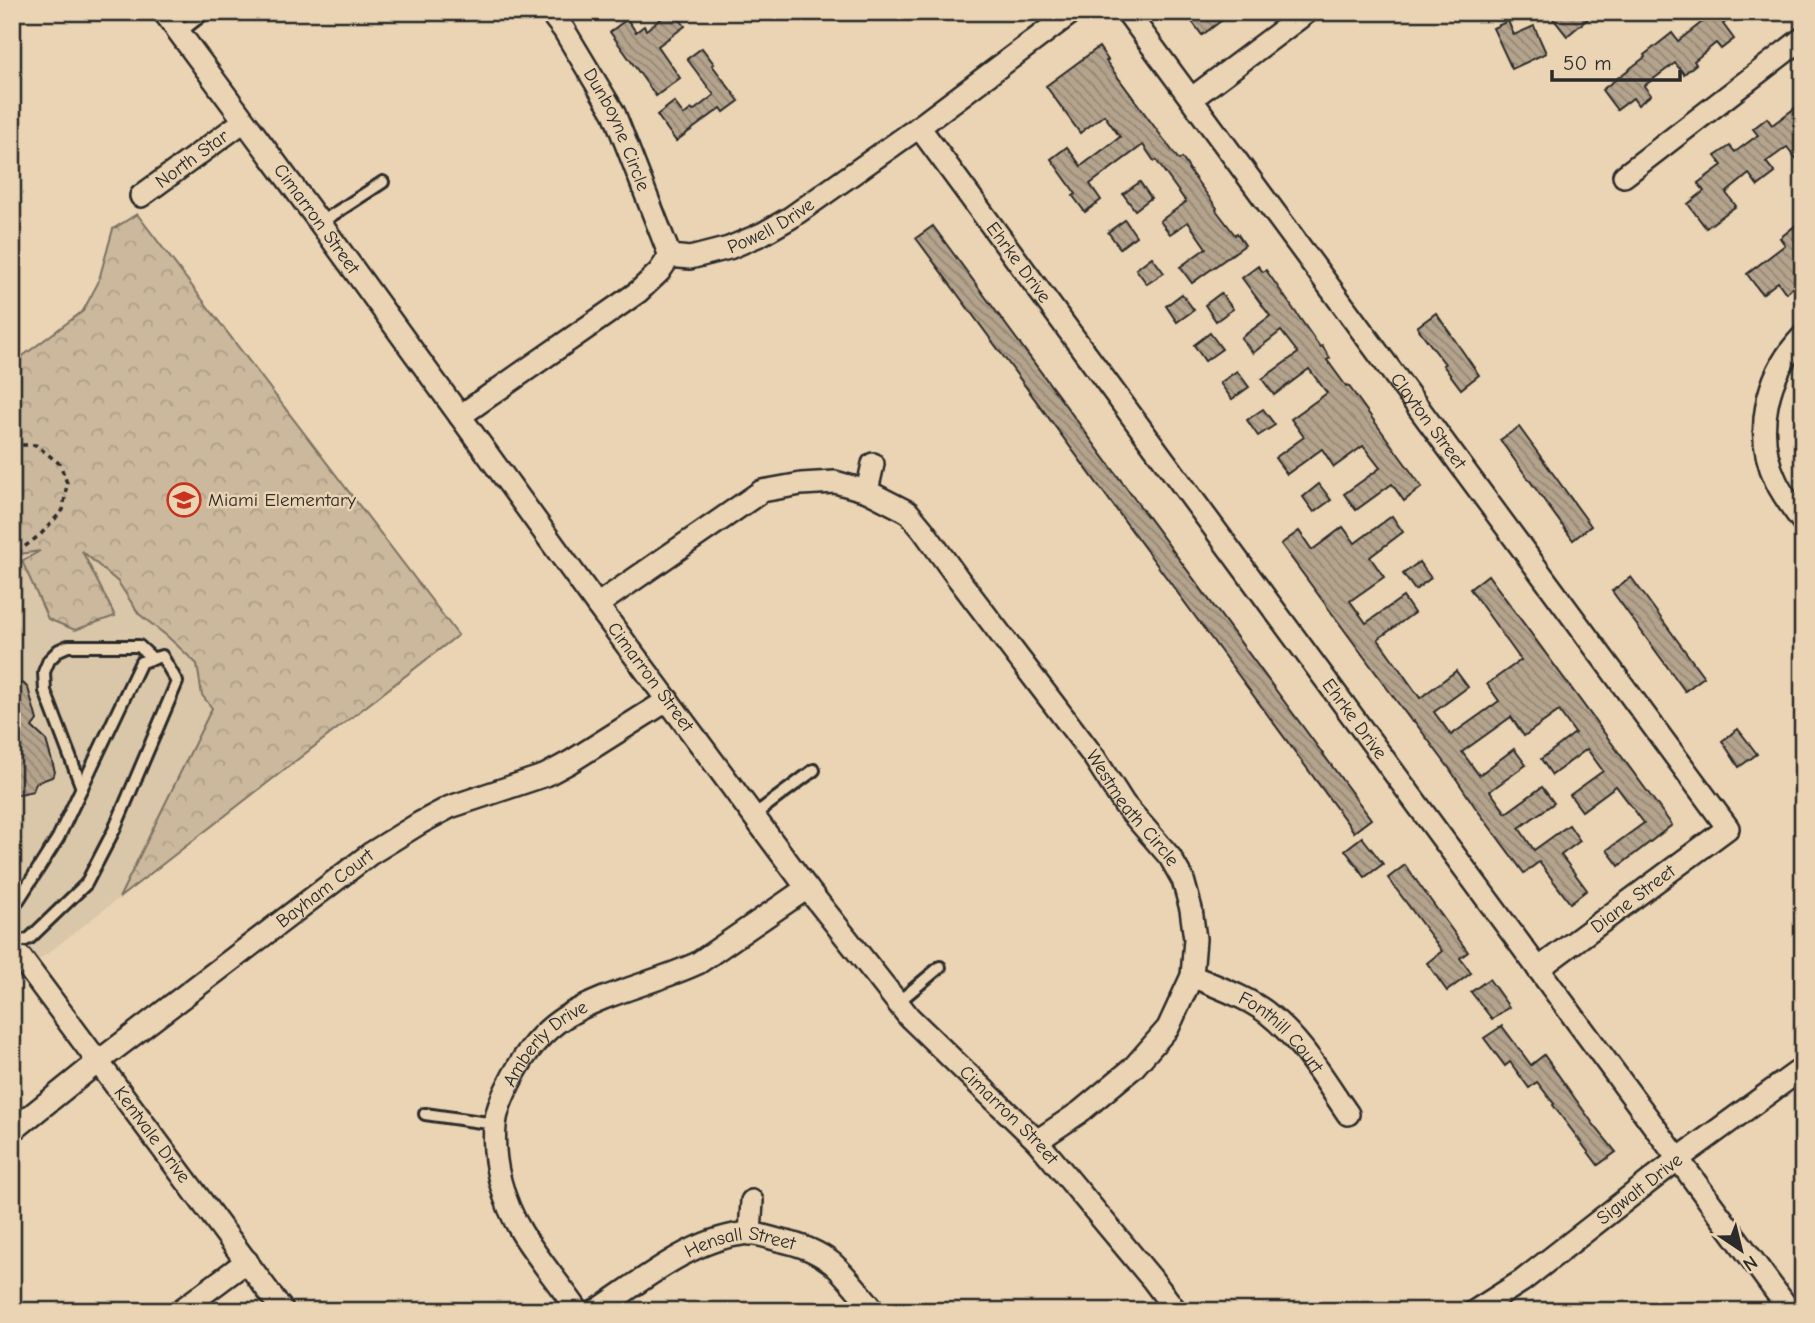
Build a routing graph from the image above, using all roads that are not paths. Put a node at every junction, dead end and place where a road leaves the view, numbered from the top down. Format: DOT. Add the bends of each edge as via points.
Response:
graph roads {
  1 [pos="164,12"];
  2 [pos="206,12"];
  3 [pos="550,12"];
  4 [pos="1072,12"];
  5 [pos="1127,12"];
  6 [pos="1307,12"];
  7 [pos="179,33"];
  8 [pos="1803,38"];
  9 [pos="1191,99"];
  10 [pos="244,121"];
  11 [pos="919,127"];
  12 [pos="1624,176"];
  13 [pos="383,182"];
  14 [pos="141,196"];
  15 [pos="320,223"];
  16 [pos="670,256"];
  17 [pos="1803,336"];
  18 [pos="460,416"];
  19 [pos="873,464"];
  20 [pos="867,491"];
  21 [pos="1803,522"];
  22 [pos="597,604"];
  23 [pos="153,659"];
  24 [pos="667,700"];
  25 [pos="814,770"];
  26 [pos="82,788"];
  27 [pos="754,815"];
  28 [pos="1728,828"];
  29 [pos="807,888"];
  30 [pos="12,910"];
  31 [pos="15,949"];
  32 [pos="940,967"];
  33 [pos="1538,970"];
  34 [pos="1192,976"];
  35 [pos="897,1003"];
  36 [pos="99,1061"];
  37 [pos="1803,1068"];
  38 [pos="425,1114"];
  39 [pos="1349,1114"];
  40 [pos="495,1124"];
  41 [pos="12,1131"];
  42 [pos="1037,1141"];
  43 [pos="1678,1159"];
  44 [pos="752,1201"];
  45 [pos="750,1234"];
  46 [pos="247,1261"];
  47 [pos="180,1311"];
  48 [pos="283,1311"];
  49 [pos="578,1311"];
  50 [pos="596,1311"];
  51 [pos="875,1311"];
  52 [pos="1175,1311"];
  53 [pos="1475,1311"];
  54 [pos="1790,1311"];
  1 -- 7 [label="street, Cimarron Street"];
  2 -- 7 [label="lane"];
  3 -- 16 [label="street, Dunboyne Circle" via="614,113"];
  4 -- 11 [label="street, Powell Drive"];
  5 -- 9 [label="street, Clayton Street"];
  6 -- 9 [label="street"];
  7 -- 10 [label="street, Cimarron Street"];
  8 -- 12 [label="street"];
  9 -- 28 [label="street, Clayton Street"];
  10 -- 14 [label="street, North Star"];
  10 -- 15 [label="street, Cimarron Street"];
  11 -- 16 [label="street, Powell Drive" via="762,234 690,258"];
  11 -- 33 [label="street, Ehrke Drive"];
  13 -- 15 [label="lane"];
  15 -- 18 [label="street, Cimarron Street"];
  16 -- 18 [label="street" via="638,292"];
  17 -- 21 [label="street" via="1770,388 1764,425 1769,464"];
  18 -- 22 [label="street, Cimarron Street"];
  19 -- 20 [label="street"];
  20 -- 22 [label="street, Westmeath Circle" via="835,482 762,491"];
  20 -- 34 [label="street, Westmeath Circle" via="908,512 923,530 1094,757 1124,804 1170,857 1184,880 1191,909 1195,939"];
  22 -- 24 [label="street, Cimarron Street"];
  23 -- 26 [label="lane" via="141,662"];
  23 -- 26 [label="lane" via="139,646 68,646 49,660 45,691"];
  23 -- 31 [label="lane" via="162,656 177,682 114,830 86,884"];
  24 -- 27 [label="street, Cimarron Street"];
  24 -- 36 [label="street, Bayham Court" via="546,775 450,807 370,853"];
  25 -- 27 [label="lane"];
  26 -- 30 [label="lane" via="58,838"];
  27 -- 29 [label="street, Cimarron Street"];
  28 -- 33 [label="street, Diane Street"];
  29 -- 35 [label="street, Cimarron Street"];
  29 -- 40 [label="street, Amberly Drive" via="698,963 584,1007 548,1029 516,1071"];
  31 -- 36 [label="street, Kentvale Drive"];
  32 -- 35 [label="lane"];
  33 -- 43 [label="street, Ehrke Drive"];
  34 -- 39 [label="street, Fonthill Court" via="1246,1000 1274,1019 1299,1044"];
  34 -- 42 [label="street, Westmeath Circle" via="1168,1028 1133,1068"];
  35 -- 42 [label="street, Cimarron Street"];
  36 -- 41 [label="street, Bayham Court"];
  36 -- 46 [label="street, Kentvale Drive"];
  37 -- 43 [label="street, Sigwalt Drive"];
  38 -- 40 [label="lane"];
  40 -- 49 [label="street, Amberly Drive" via="499,1174 513,1216"];
  42 -- 52 [label="street, Cimarron Street"];
  43 -- 53 [label="street, Sigwalt Drive" via="1522,1281"];
  43 -- 54 [label="street, Ehrke Drive"];
  44 -- 45 [label="street"];
  45 -- 50 [label="street, Hensall Street" via="702,1245"];
  45 -- 51 [label="street, Hensall Street" via="801,1245 822,1256"];
  46 -- 47 [label="street"];
  46 -- 48 [label="street, Kentvale Drive"];
}
